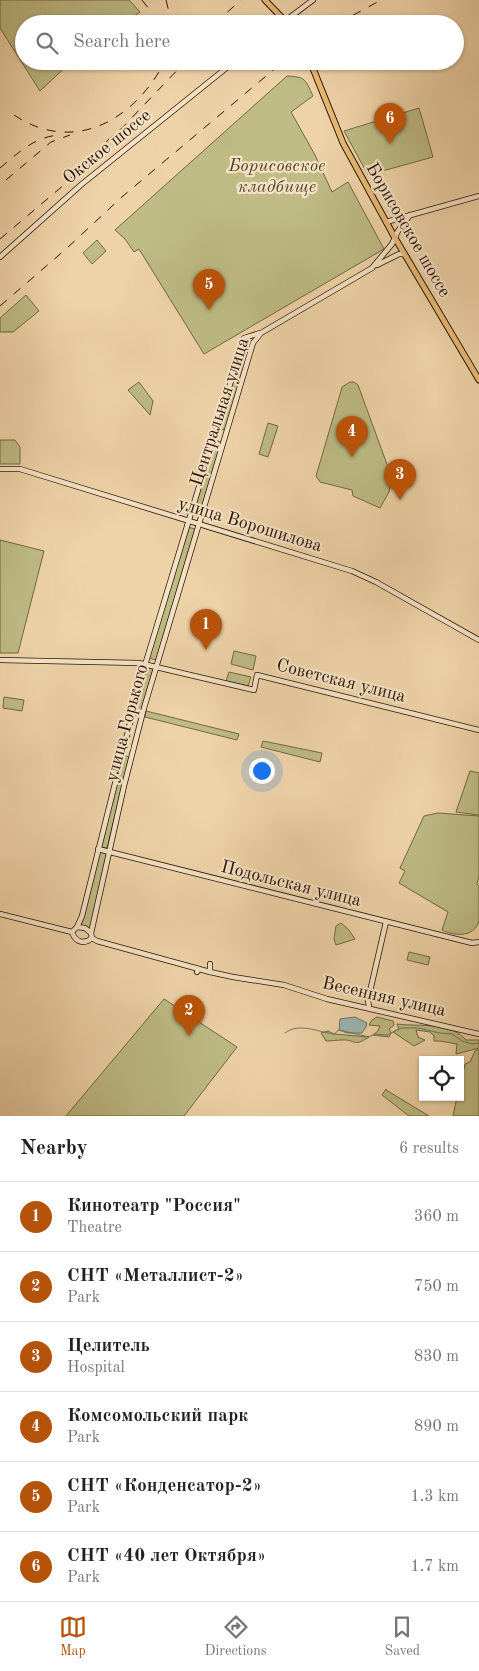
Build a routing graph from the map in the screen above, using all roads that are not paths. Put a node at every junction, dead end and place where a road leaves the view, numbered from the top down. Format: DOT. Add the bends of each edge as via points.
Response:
graph roads {
  1 [pos="265,0"];
  2 [pos="313,0"];
  3 [pos="278,15"];
  4 [pos="295,15"];
  5 [pos="224,70"];
  6 [pos="313,70"];
  7 [pos="479,196"];
  8 [pos="410,216"];
  9 [pos="386,222"];
  10 [pos="395,238"];
  11 [pos="404,254"];
  12 [pos="0,257"];
  13 [pos="372,268"];
  14 [pos="261,333"];
  15 [pos="246,337"];
  16 [pos="254,343"];
  17 [pos="479,380"];
  18 [pos="217,427"];
  19 [pos="226,431"];
  20 [pos="214,439"];
  21 [pos="223,442"];
  22 [pos="0,469"];
  23 [pos="189,520"];
  24 [pos="198,524"];
  25 [pos="479,640"];
  26 [pos="0,660"];
  27 [pos="145,664"];
  28 [pos="156,666"];
  29 [pos="479,730"];
  30 [pos="98,849"];
  31 [pos="108,852"];
  32 [pos="0,914"];
  33 [pos="386,922"];
  34 [pos="77,927"];
  35 [pos="72,932"];
  36 [pos="91,935"];
  37 [pos="478,943"];
  38 [pos="210,964"];
  39 [pos="210,972"];
  40 [pos="369,1008"];
  41 [pos="479,1034"];
  1 -- 3 [label="main road"];
  2 -- 4 [label="street"];
  5 -- 12 [label="street, Окское шоссе" via="82,184"];
  6 -- 9 [label="main road, Борисовское шоссе" via="337,132"];
  7 -- 8 [label="street"];
  8 -- 9 [label="street"];
  8 -- 10 [label="street, Центральная улица"];
  9 -- 10 [label="main road, Борисовское шоссе"];
  10 -- 11 [label="main road, Борисовское шоссе"];
  10 -- 13 [label="street, Центральная улица"];
  11 -- 13 [label="street"];
  11 -- 17 [label="main road, Борисовское шоссе"];
  13 -- 14 [label="street, Центральная улица"];
  14 -- 15 [label="street"];
  14 -- 16 [label="street, Центральная улица"];
  15 -- 16 [label="street" via="252,338"];
  15 -- 18 [label="street, Центральная улица"];
  16 -- 19 [label="street, Центральная улица"];
  18 -- 19 [label="street" via="222,432"];
  18 -- 20 [label="street, Центральная улица"];
  19 -- 21 [label="street, Центральная улица"];
  20 -- 21 [label="street"];
  20 -- 23 [label="street, Центральная улица"];
  21 -- 24 [label="street, Центральная улица"];
  22 -- 23 [label="street, улица Ворошилова" via="20,469"];
  23 -- 24 [label="street, улица Ворошилова"];
  23 -- 27 [label="street, улица Горького"];
  24 -- 25 [label="street, улица Ворошилова" via="362,575"];
  24 -- 28 [label="street, улица Горького"];
  26 -- 27 [label="street, Советская улица"];
  27 -- 28 [label="street, Советская улица"];
  27 -- 30 [label="street, улица Горького"];
  28 -- 29 [label="street, Советская улица" via="254,690 257,675"];
  28 -- 31 [label="street, улица Горького"];
  30 -- 31 [label="street, Подольская улица"];
  30 -- 34 [label="street, улица Горького"];
  31 -- 33 [label="street, Подольская улица"];
  31 -- 36 [label="street, улица Горького"];
  32 -- 35 [label="street"];
  33 -- 37 [label="street, Подольская улица"];
  33 -- 40 [label="street" via="368,1000"];
  34 -- 35 [label="street"];
  34 -- 36 [label="street" via="85,928"];
  35 -- 36 [label="street" via="79,941 86,942"];
  36 -- 39 [label="street, Весенняя улица" via="120,948"];
  38 -- 39 [label="street"];
  39 -- 40 [label="street, Весенняя улица" via="284,985"];
  40 -- 41 [label="street, Весенняя улица"];
}
